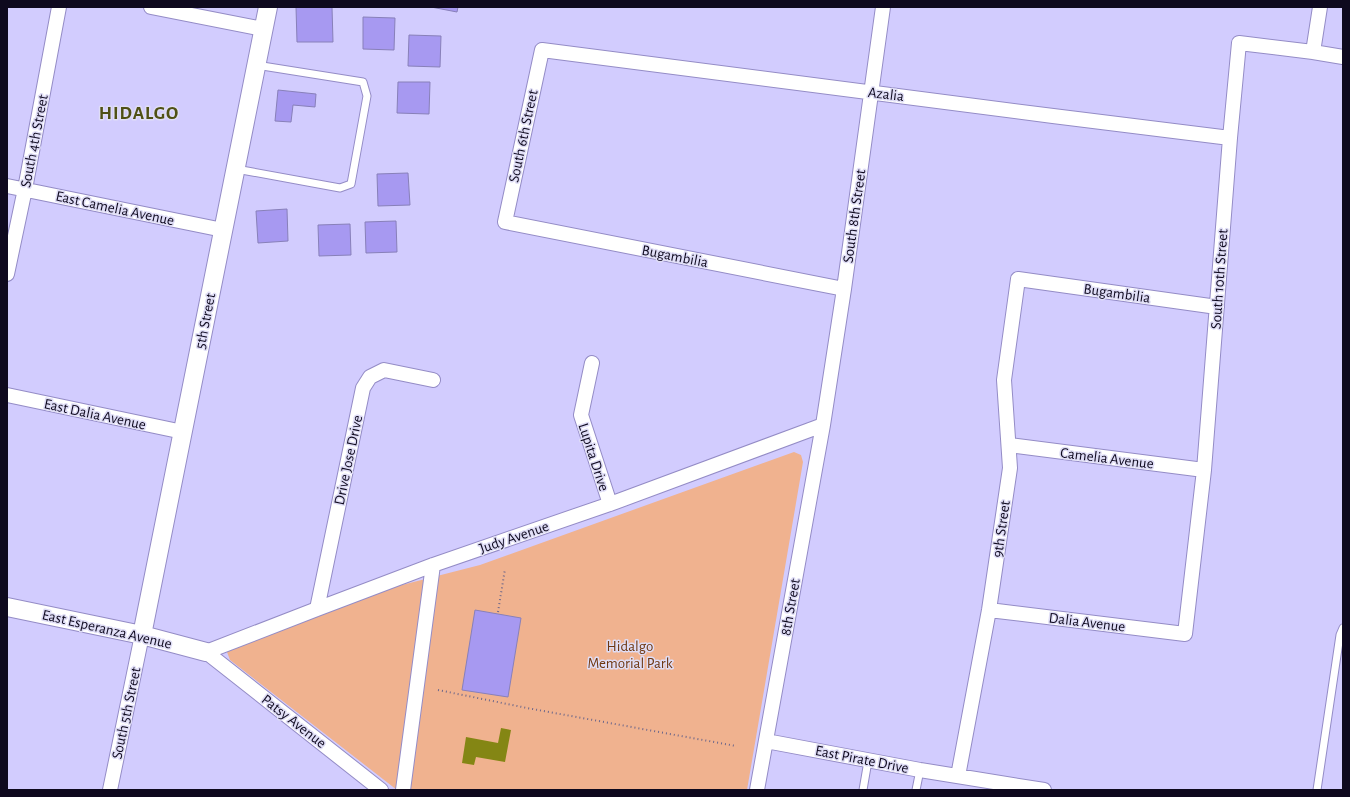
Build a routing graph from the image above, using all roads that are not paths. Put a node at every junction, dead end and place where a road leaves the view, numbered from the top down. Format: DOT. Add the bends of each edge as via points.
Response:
graph roads {
  1 [pos="59,7"];
  2 [pos="151,7"];
  3 [pos="268,7"];
  4 [pos="883,7"];
  5 [pos="1320,7"];
  6 [pos="263,29"];
  7 [pos="542,50"];
  8 [pos="1313,52"];
  9 [pos="1343,57"];
  10 [pos="256,65"];
  11 [pos="870,92"];
  12 [pos="1230,138"];
  13 [pos="235,169"];
  14 [pos="7,186"];
  15 [pos="25,189"];
  16 [pos="505,222"];
  17 [pos="223,230"];
  18 [pos="7,274"];
  19 [pos="1018,279"];
  20 [pos="844,289"];
  21 [pos="1217,307"];
  22 [pos="592,363"];
  23 [pos="433,380"];
  24 [pos="7,396"];
  25 [pos="823,425"];
  26 [pos="183,432"];
  27 [pos="1009,445"];
  28 [pos="1204,470"];
  29 [pos="610,504"];
  30 [pos="433,565"];
  31 [pos="7,607"];
  32 [pos="317,608"];
  33 [pos="989,610"];
  34 [pos="1343,628"];
  35 [pos="1185,634"];
  36 [pos="142,636"];
  37 [pos="206,652"];
  38 [pos="766,742"];
  39 [pos="868,761"];
  40 [pos="920,770"];
  41 [pos="958,776"];
  42 [pos="110,790"];
  43 [pos="381,790"];
  44 [pos="403,790"];
  45 [pos="757,790"];
  46 [pos="863,790"];
  47 [pos="916,790"];
  48 [pos="1044,790"];
  49 [pos="1317,790"];
  1 -- 15 [label="street, South 4th Street"];
  2 -- 6 [label="street"];
  3 -- 6 [label="street, 5th Street"];
  4 -- 11 [label="street, South 8th Street"];
  5 -- 8 [label="street"];
  6 -- 10 [label="street, 5th Street"];
  7 -- 11 [label="street, Azalia"];
  7 -- 16 [label="street, South 6th Street"];
  8 -- 9 [label="street"];
  8 -- 12 [label="street, South 10th Street" via="1239,43"];
  10 -- 13 [label="street, 5th Street"];
  10 -- 13 [label="lane" via="363,82 367,96 351,184 340,188"];
  11 -- 12 [label="street, Azalia"];
  11 -- 20 [label="street, South 8th Street"];
  12 -- 21 [label="street, South 10th Street"];
  13 -- 17 [label="street, 5th Street"];
  14 -- 15 [label="street, East Camelia Avenue"];
  15 -- 17 [label="street, East Camelia Avenue"];
  15 -- 18 [label="street, South 4th Street"];
  16 -- 20 [label="street, Bugambilia"];
  17 -- 26 [label="street, 5th Street"];
  19 -- 21 [label="street, Bugambilia"];
  19 -- 27 [label="street, 9th Street" via="1004,380"];
  20 -- 25 [label="street, South 8th Street"];
  21 -- 28 [label="street, South 10th Street"];
  22 -- 29 [label="street, Lupita Drive" via="580,416"];
  23 -- 32 [label="street, Drive Jose Drive" via="384,370 370,377 363,388"];
  24 -- 26 [label="street, East Dalia Avenue"];
  25 -- 29 [label="street, Judy Avenue"];
  25 -- 38 [label="street, 8th Street"];
  26 -- 36 [label="street, 5th Street"];
  27 -- 28 [label="street, Camelia Avenue"];
  27 -- 33 [label="street, 9th Street" via="1010,468"];
  28 -- 35 [label="street, South 10th Street"];
  29 -- 30 [label="street, Judy Avenue"];
  30 -- 32 [label="street, Judy Avenue"];
  30 -- 44 [label="street"];
  31 -- 36 [label="street, East Esperanza Avenue"];
  32 -- 37 [label="street, Judy Avenue"];
  33 -- 35 [label="street, Dalia Avenue"];
  33 -- 41 [label="street, 9th Street"];
  34 -- 49 [label="lane"];
  36 -- 37 [label="street, East Esperanza Avenue"];
  36 -- 42 [label="street, South 5th Street"];
  37 -- 43 [label="street, Patsy Avenue"];
  38 -- 39 [label="street, East Pirate Drive"];
  38 -- 45 [label="street, 8th Street"];
  39 -- 40 [label="street, East Pirate Drive"];
  39 -- 46 [label="lane"];
  40 -- 41 [label="street, East Pirate Drive"];
  40 -- 47 [label="lane"];
  41 -- 48 [label="street, East Pirate Drive"];
}
